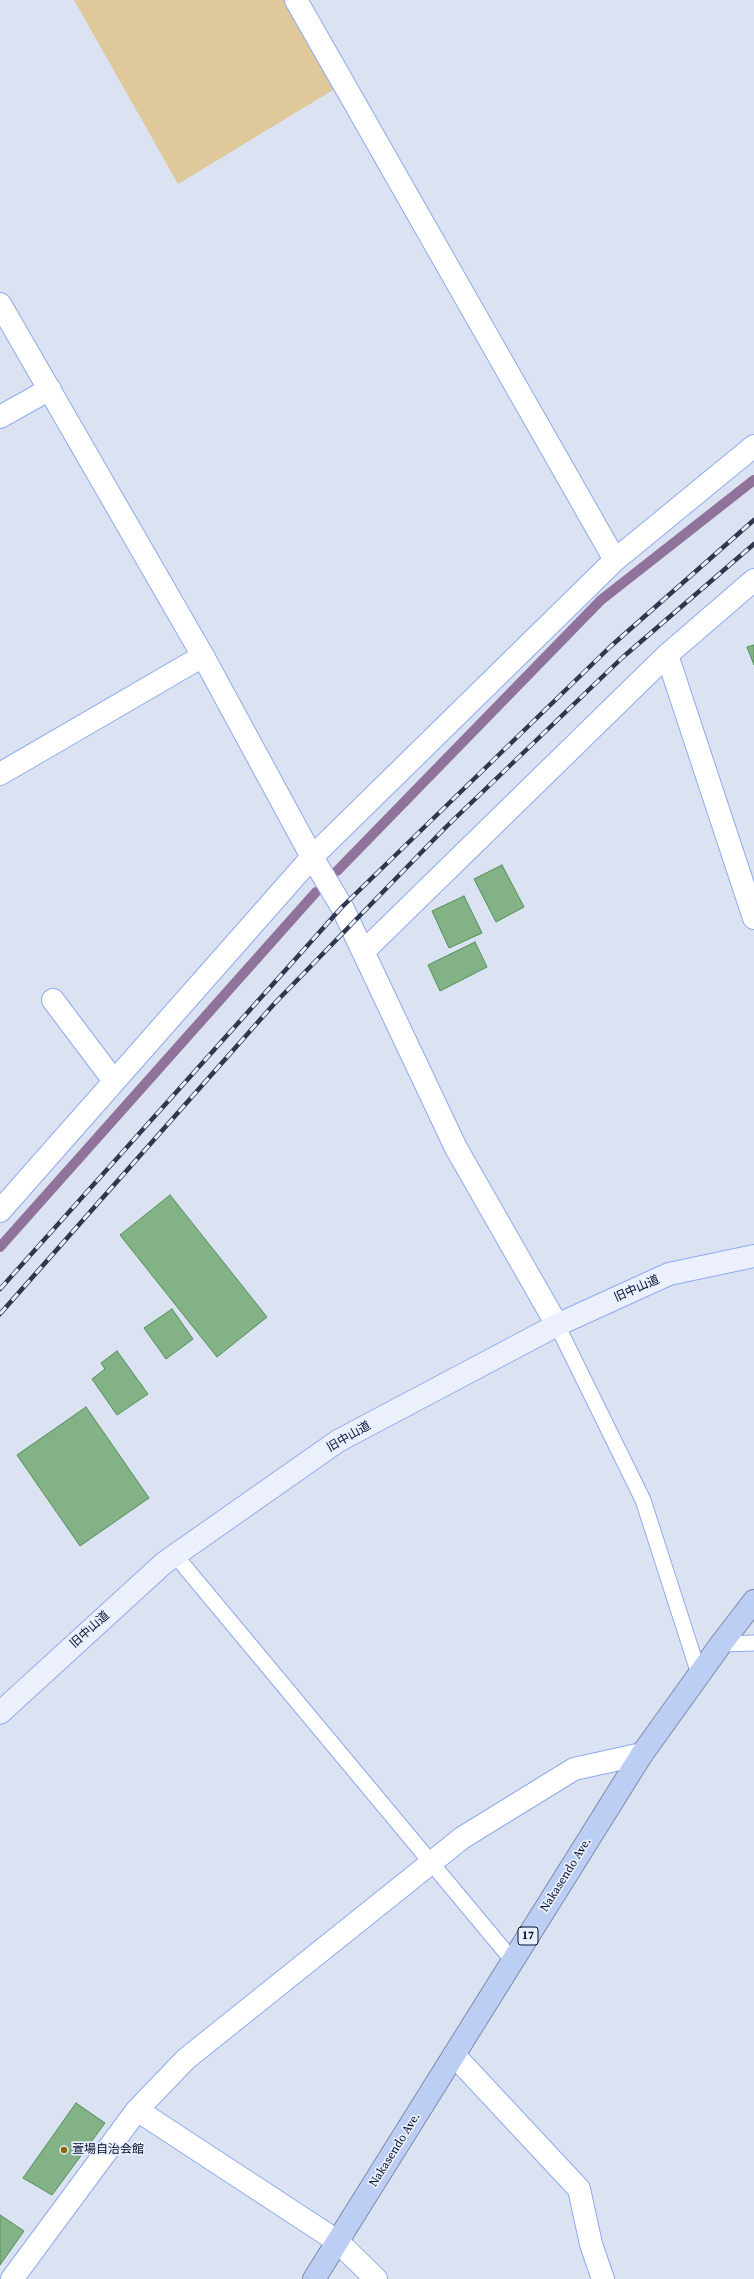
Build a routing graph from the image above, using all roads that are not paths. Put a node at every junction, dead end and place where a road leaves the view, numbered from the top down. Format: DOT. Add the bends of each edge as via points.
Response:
graph roads {
  1 [pos="296,0"];
  2 [pos="0,304"];
  3 [pos="50,389"];
  4 [pos="0,418"];
  5 [pos="754,446"];
  6 [pos="615,560"];
  7 [pos="754,580"];
  8 [pos="667,655"];
  9 [pos="203,656"];
  10 [pos="0,774"];
  11 [pos="312,857"];
  12 [pos="754,918"];
  13 [pos="364,951"];
  14 [pos="53,1000"];
  15 [pos="114,1081"];
  16 [pos="0,1211"];
  17 [pos="754,1256"];
  18 [pos="557,1325"];
  19 [pos="175,1555"];
  20 [pos="754,1601"];
  21 [pos="754,1643"];
  22 [pos="721,1644"];
  23 [pos="699,1674"];
  24 [pos="0,1713"];
  25 [pos="642,1754"];
  26 [pos="430,1863"];
  27 [pos="513,1961"];
  28 [pos="454,2055"];
  29 [pos="137,2110"];
  30 [pos="337,2241"];
  31 [pos="12,2279"];
  32 [pos="314,2279"];
  33 [pos="376,2279"];
  34 [pos="603,2279"];
  1 -- 6 [label="street"];
  2 -- 3 [label="street"];
  3 -- 4 [label="street"];
  3 -- 9 [label="street"];
  5 -- 6 [label="street"];
  6 -- 11 [label="street"];
  7 -- 8 [label="street"];
  8 -- 12 [label="street"];
  8 -- 13 [label="street"];
  9 -- 10 [label="street"];
  9 -- 11 [label="street"];
  11 -- 13 [label="street" via="342,907"];
  11 -- 15 [label="street"];
  13 -- 18 [label="street" via="456,1148"];
  14 -- 15 [label="street"];
  15 -- 16 [label="street"];
  17 -- 18 [label="street, 旧中山道" via="669,1274"];
  18 -- 19 [label="street, 旧中山道" via="338,1441"];
  18 -- 23 [label="lane" via="643,1500"];
  19 -- 24 [label="street, 旧中山道"];
  19 -- 26 [label="lane"];
  20 -- 22 [label="highway, Nakasendo Ave. / 17"];
  21 -- 22 [label="lane"];
  22 -- 23 [label="highway, Nakasendo Ave. / 17"];
  23 -- 25 [label="highway, Nakasendo Ave. / 17"];
  25 -- 26 [label="street" via="574,1769 462,1838"];
  25 -- 27 [label="highway, Nakasendo Ave. / 17"];
  26 -- 27 [label="lane"];
  26 -- 29 [label="street" via="186,2059"];
  27 -- 28 [label="highway, Nakasendo Ave. / 17"];
  28 -- 30 [label="highway, Nakasendo Ave. / 17"];
  28 -- 34 [label="street" via="579,2189 591,2244"];
  29 -- 30 [label="street"];
  29 -- 31 [label="street"];
  30 -- 32 [label="highway, Nakasendo Ave. / 17"];
  30 -- 33 [label="street"];
}
